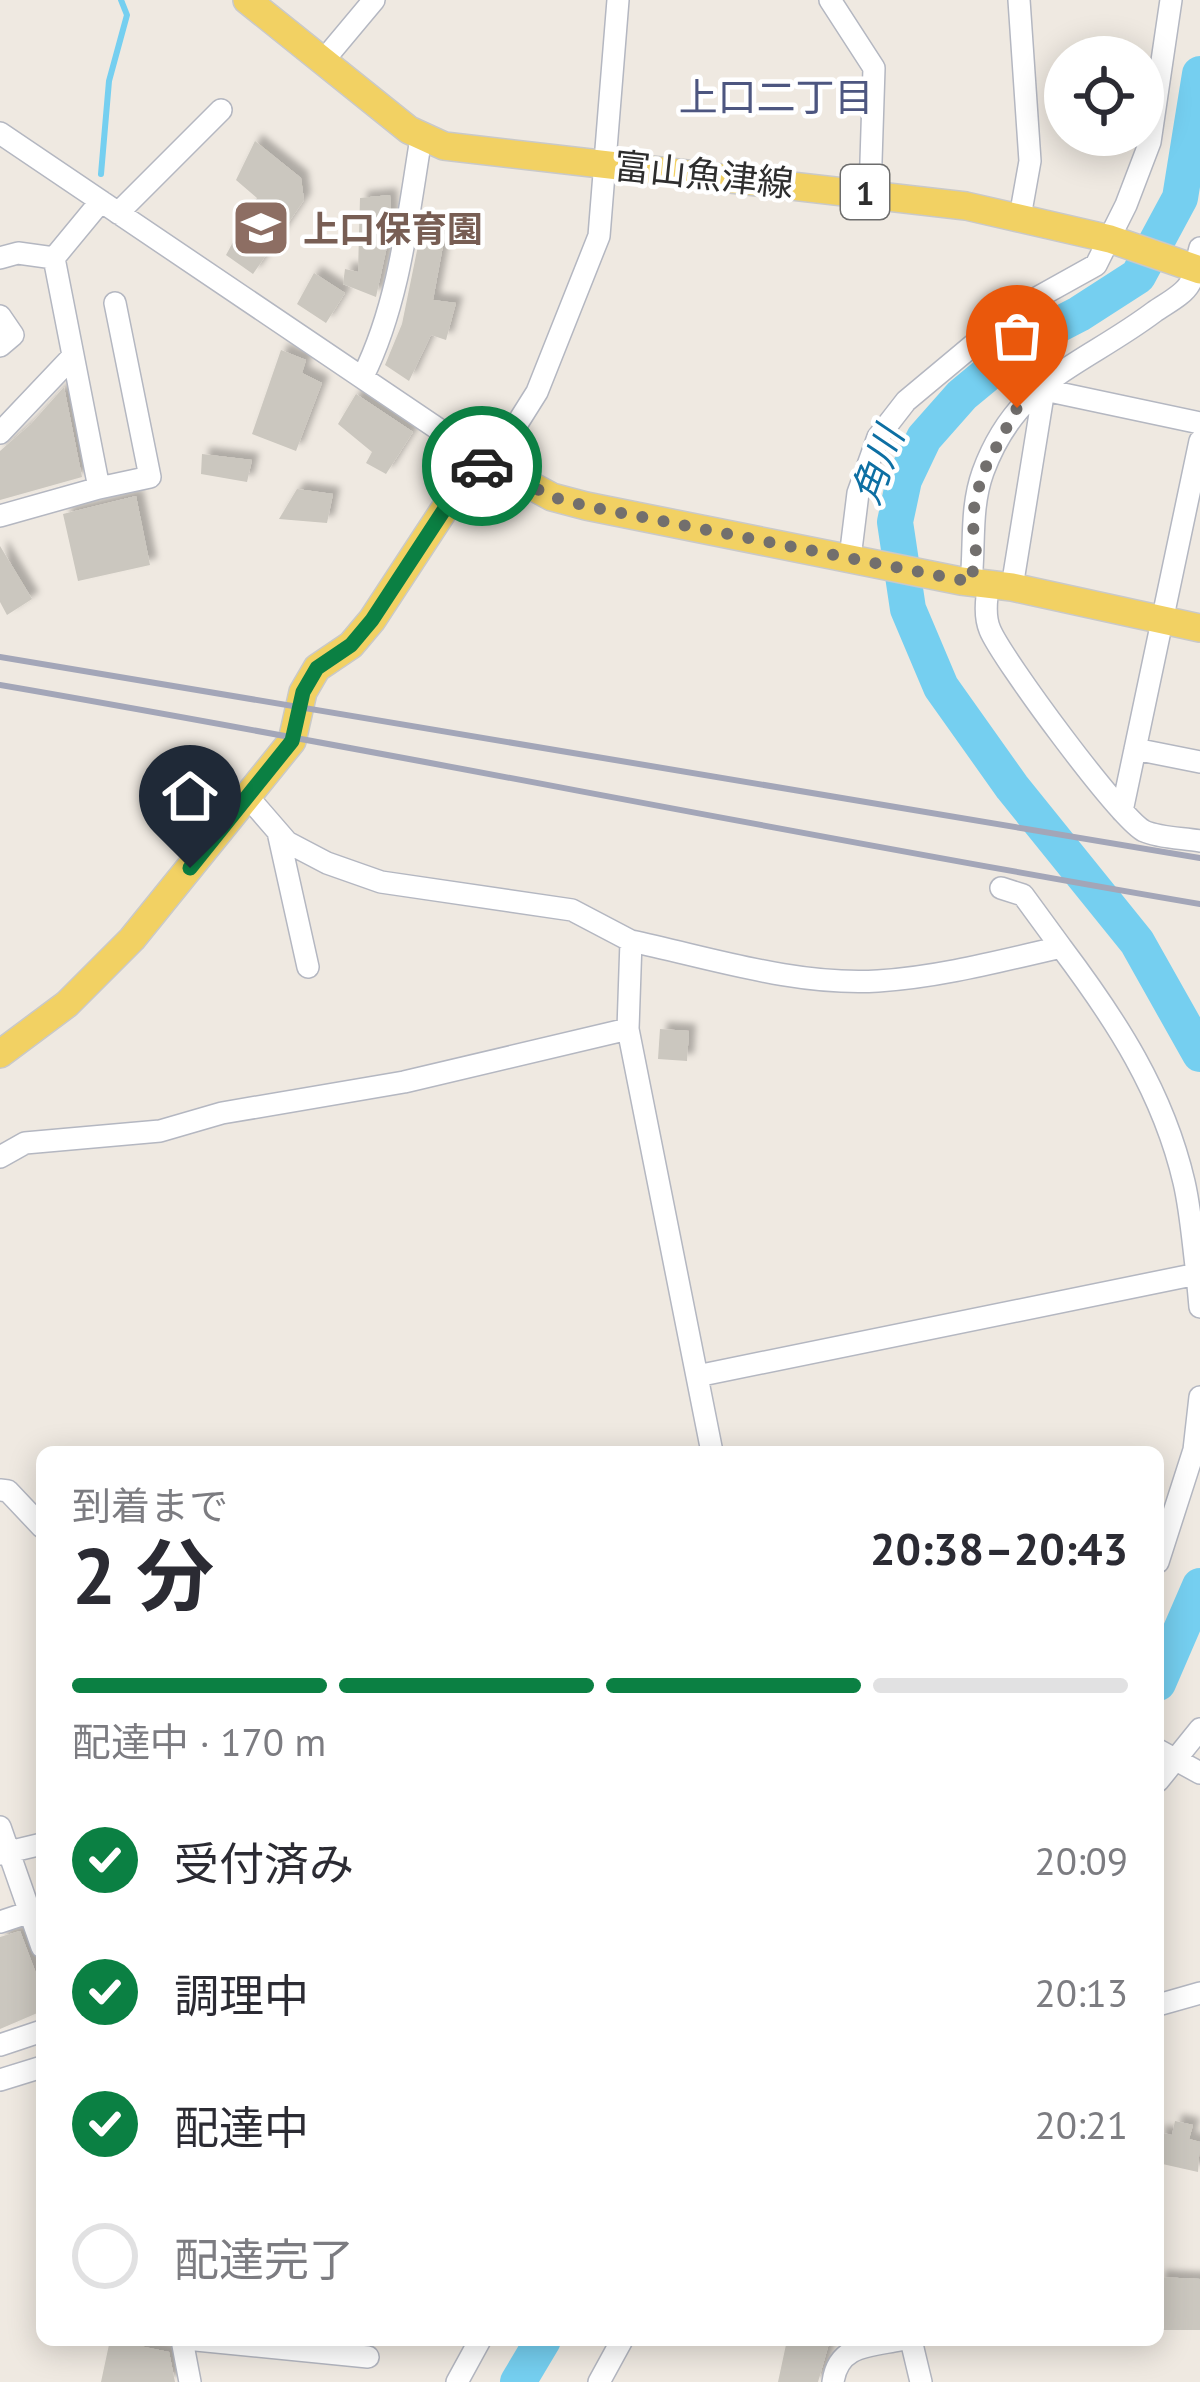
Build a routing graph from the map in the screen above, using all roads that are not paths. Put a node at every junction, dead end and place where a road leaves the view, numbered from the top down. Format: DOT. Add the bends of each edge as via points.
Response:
graph roads {
  1 [pos="247,0"];
  2 [pos="374,0"];
  3 [pos="618,0"];
  4 [pos="830,0"];
  5 [pos="1019,0"];
  6 [pos="1171,0"];
  7 [pos="323,61"];
  8 [pos="220,110"];
  9 [pos="0,133"];
  10 [pos="421,138"];
  11 [pos="606,164"];
  12 [pos="870,192"];
  13 [pos="110,207"];
  14 [pos="1020,218"];
  15 [pos="1115,241"];
  16 [pos="0,258"];
  17 [pos="54,258"];
  18 [pos="1195,263"];
  19 [pos="115,303"];
  20 [pos="0,316"];
  21 [pos="0,346"];
  22 [pos="73,356"];
  23 [pos="363,376"];
  24 [pos="1045,382"];
  25 [pos="1200,422"];
  26 [pos="0,433"];
  27 [pos="1200,446"];
  28 [pos="487,462"];
  29 [pos="99,488"];
  30 [pos="0,516"];
  31 [pos="863,560"];
  32 [pos="983,583"];
  33 [pos="1161,621"];
  34 [pos="1200,628"];
  35 [pos="1135,749"];
  36 [pos="1200,762"];
  37 [pos="248,797"];
  38 [pos="1121,811"];
  39 [pos="278,831"];
  40 [pos="1200,841"];
  41 [pos="1001,888"];
  42 [pos="631,941"];
  43 [pos="1061,947"];
  44 [pos="308,967"];
  45 [pos="628,1029"];
  46 [pos="0,1054"];
  47 [pos="0,1156"];
  48 [pos="1197,1274"];
  49 [pos="1200,1307"];
  50 [pos="697,1376"];
  51 [pos="1200,1397"];
  52 [pos="711,1446"];
  53 [pos="0,1490"];
  54 [pos="36,1521"];
  55 [pos="1164,1543"];
  56 [pos="1200,1729"];
  57 [pos="1170,1756"];
  58 [pos="1200,1772"];
  59 [pos="0,1827"];
  60 [pos="36,1845"];
  61 [pos="5,1853"];
  62 [pos="30,1912"];
  63 [pos="0,1922"];
  64 [pos="36,1930"];
  65 [pos="1200,1993"];
  66 [pos="1164,2003"];
  67 [pos="36,2033"];
  68 [pos="0,2045"];
  69 [pos="36,2069"];
  70 [pos="0,2080"];
  71 [pos="183,2346"];
  72 [pos="260,2346"];
  73 [pos="477,2346"];
  74 [pos="619,2346"];
  75 [pos="870,2346"];
  76 [pos="912,2346"];
  77 [pos="368,2356"];
  78 [pos="190,2382"];
  79 [pos="457,2382"];
  80 [pos="599,2382"];
  81 [pos="833,2382"];
  82 [pos="921,2382"];
  1 -- 7 [label="main road, 富山魚津線 / 1"];
  2 -- 7 [label="street"];
  3 -- 11 [label="street"];
  4 -- 12 [label="street" via="874,68"];
  5 -- 14 [label="street" via="1030,161"];
  6 -- 15 [label="street" via="1150,142"];
  7 -- 10 [label="main road, 富山魚津線 / 1"];
  8 -- 13 [label="street"];
  9 -- 13 [label="street"];
  10 -- 11 [label="main road, 富山魚津線 / 1"];
  10 -- 23 [label="street" via="380,342"];
  11 -- 12 [label="main road, 富山魚津線 / 1"];
  11 -- 28 [label="street" via="599,236 572,308 537,392"];
  12 -- 14 [label="main road, 富山魚津線 / 1"];
  13 -- 17 [label="street"];
  13 -- 23 [label="street"];
  14 -- 15 [label="main road, 富山魚津線 / 1"];
  15 -- 18 [label="main road, 富山魚津線 / 1"];
  15 -- 31 [label="street" via="1096,266 1015,310 905,401 878,437 858,493"];
  16 -- 17 [label="street"];
  17 -- 22 [label="street"];
  18 -- 24 [label="street" via="1189,287"];
  19 -- 29 [label="street" via="150,477"];
  20 -- 21 [label="street" via="13,335"];
  22 -- 26 [label="street"];
  22 -- 29 [label="street"];
  23 -- 28 [label="street"];
  24 -- 25 [label="street" via="1054,392"];
  24 -- 32 [label="street"];
  24 -- 32 [label="street" via="1017,408 982,474 972,517"];
  27 -- 33 [label="street"];
  28 -- 31 [label="main road" via="552,497"];
  28 -- 37 [label="main road" via="461,484 372,620 317,668 292,741"];
  29 -- 30 [label="street"];
  31 -- 32 [label="main road"];
  32 -- 33 [label="main road"];
  32 -- 38 [label="street" via="988,628 1000,648"];
  33 -- 34 [label="main road"];
  33 -- 35 [label="street"];
  35 -- 36 [label="street"];
  35 -- 38 [label="street"];
  37 -- 39 [label="street"];
  37 -- 46 [label="main road" via="99,976"];
  38 -- 40 [label="street" via="1145,831"];
  39 -- 42 [label="street" via="328,863 381,882 572,910"];
  39 -- 44 [label="street"];
  41 -- 43 [label="street" via="1023,895"];
  42 -- 43 [label="street" via="794,976 875,981"];
  42 -- 45 [label="street"];
  43 -- 48 [label="street" via="1131,1044 1164,1113 1185,1184"];
  45 -- 47 [label="street" via="160,1131 25,1143"];
  45 -- 50 [label="street"];
  48 -- 49 [label="street"];
  48 -- 50 [label="street"];
  50 -- 52 [label="street"];
  51 -- 55 [label="street" via="1194,1450"];
  53 -- 54 [label="street"];
  56 -- 57 [label="street"];
  57 -- 58 [label="street"];
  59 -- 61 [label="street"];
  60 -- 61 [label="street"];
  61 -- 62 [label="street"];
  62 -- 63 [label="street"];
  62 -- 64 [label="street"];
  65 -- 66 [label="street"];
  67 -- 68 [label="street"];
  69 -- 70 [label="street"];
  71 -- 78 [label="street"];
  72 -- 77 [label="street"];
  73 -- 79 [label="street"];
  74 -- 80 [label="street"];
  75 -- 81 [label="street" via="850,2350"];
  76 -- 82 [label="street"];
}
